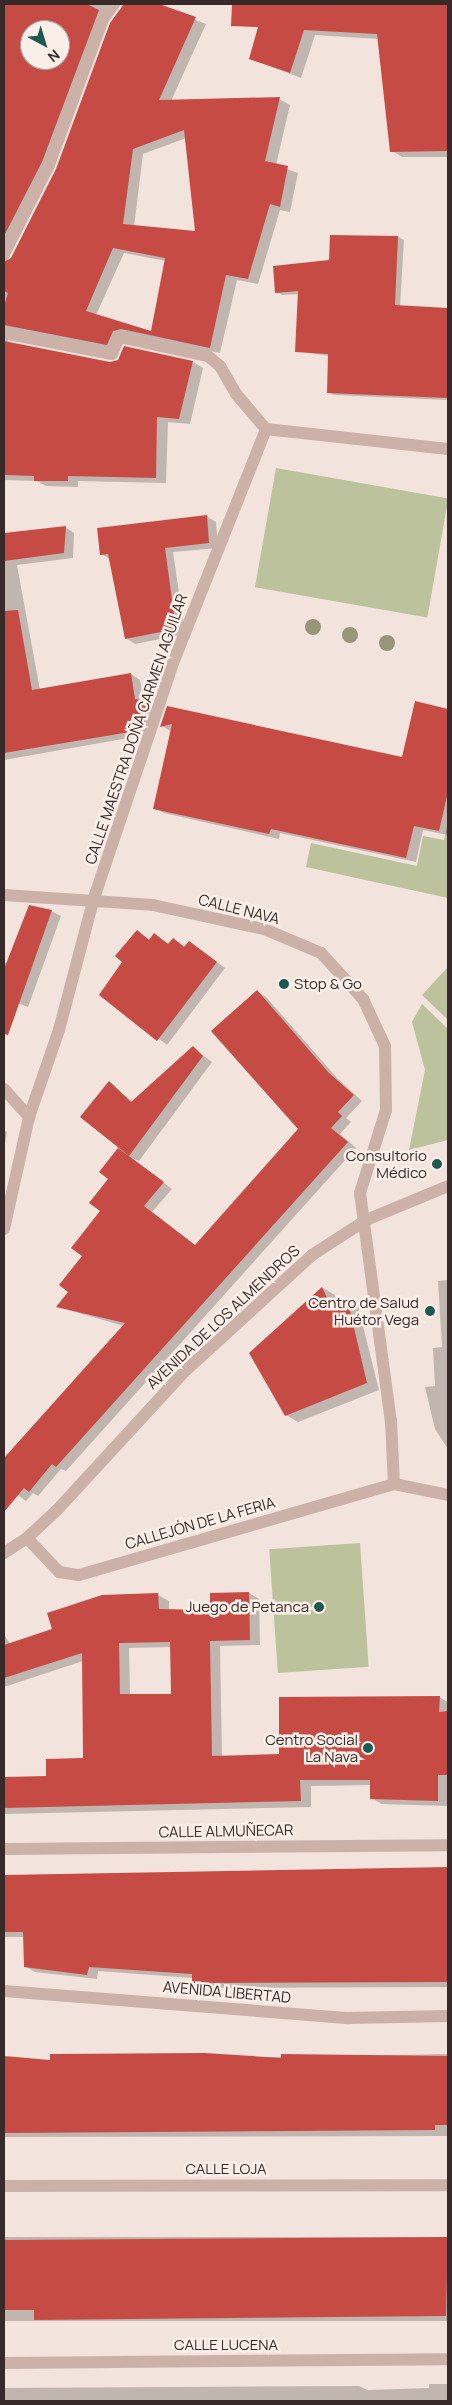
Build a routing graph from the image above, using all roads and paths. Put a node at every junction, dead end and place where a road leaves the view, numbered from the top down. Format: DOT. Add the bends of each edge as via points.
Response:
graph roads {
  1 [pos="114,4"];
  2 [pos="4,254"];
  3 [pos="4,333"];
  4 [pos="266,429"];
  5 [pos="448,449"];
  6 [pos="4,895"];
  7 [pos="93,901"];
  8 [pos="4,1089"];
  9 [pos="29,1117"];
  10 [pos="448,1186"];
  11 [pos="366,1220"];
  12 [pos="4,1229"];
  13 [pos="394,1484"];
  14 [pos="448,1495"];
  15 [pos="27,1538"];
  16 [pos="4,1553"];
  17 [pos="448,1844"];
  18 [pos="4,1849"];
  19 [pos="4,1991"];
  20 [pos="448,2016"];
  21 [pos="448,2185"];
  22 [pos="4,2186"];
  23 [pos="448,2359"];
  24 [pos="4,2363"];
  1 -- 2 [label="street" via="103,19 49,165"];
  3 -- 4 [label="street" via="112,354 119,336 208,356 220,366 236,394"];
  4 -- 5 [label="street"];
  4 -- 7 [label="street, CALLE MAESTRA DOÑA CARMEN AGUILAR" via="173,663"];
  6 -- 7 [label="street, CALLE NAVA"];
  7 -- 9 [label="street, CALLE MAESTRA DOÑA CARMEN AGUILAR" via="59,1030"];
  7 -- 11 [label="street, CALLE NAVA" via="153,905 264,929 321,953 363,999 385,1046 386,1110 360,1193"];
  8 -- 9 [label="street"];
  9 -- 12 [label="street, CALLE MAESTRA DOÑA CARMEN AGUILAR"];
  10 -- 11 [label="street, AVENIDA DE LOS ALMENDROS"];
  11 -- 13 [label="street" via="391,1422"];
  11 -- 15 [label="street, AVENIDA DE LOS ALMENDROS" via="312,1255 184,1372 58,1509"];
  13 -- 14 [label="street, CALLEJÓN DE LA FERIA"];
  13 -- 15 [label="street, CALLEJÓN DE LA FERIA" via="79,1575 59,1572"];
  15 -- 16 [label="street, AVENIDA DE LOS ALMENDROS"];
  17 -- 18 [label="street, CALLE ALMUÑECAR"];
  19 -- 20 [label="street, AVENIDA LIBERTAD" via="349,2018"];
  21 -- 22 [label="street, CALLE LOJA"];
  23 -- 24 [label="street, CALLE LUCENA"];
}
